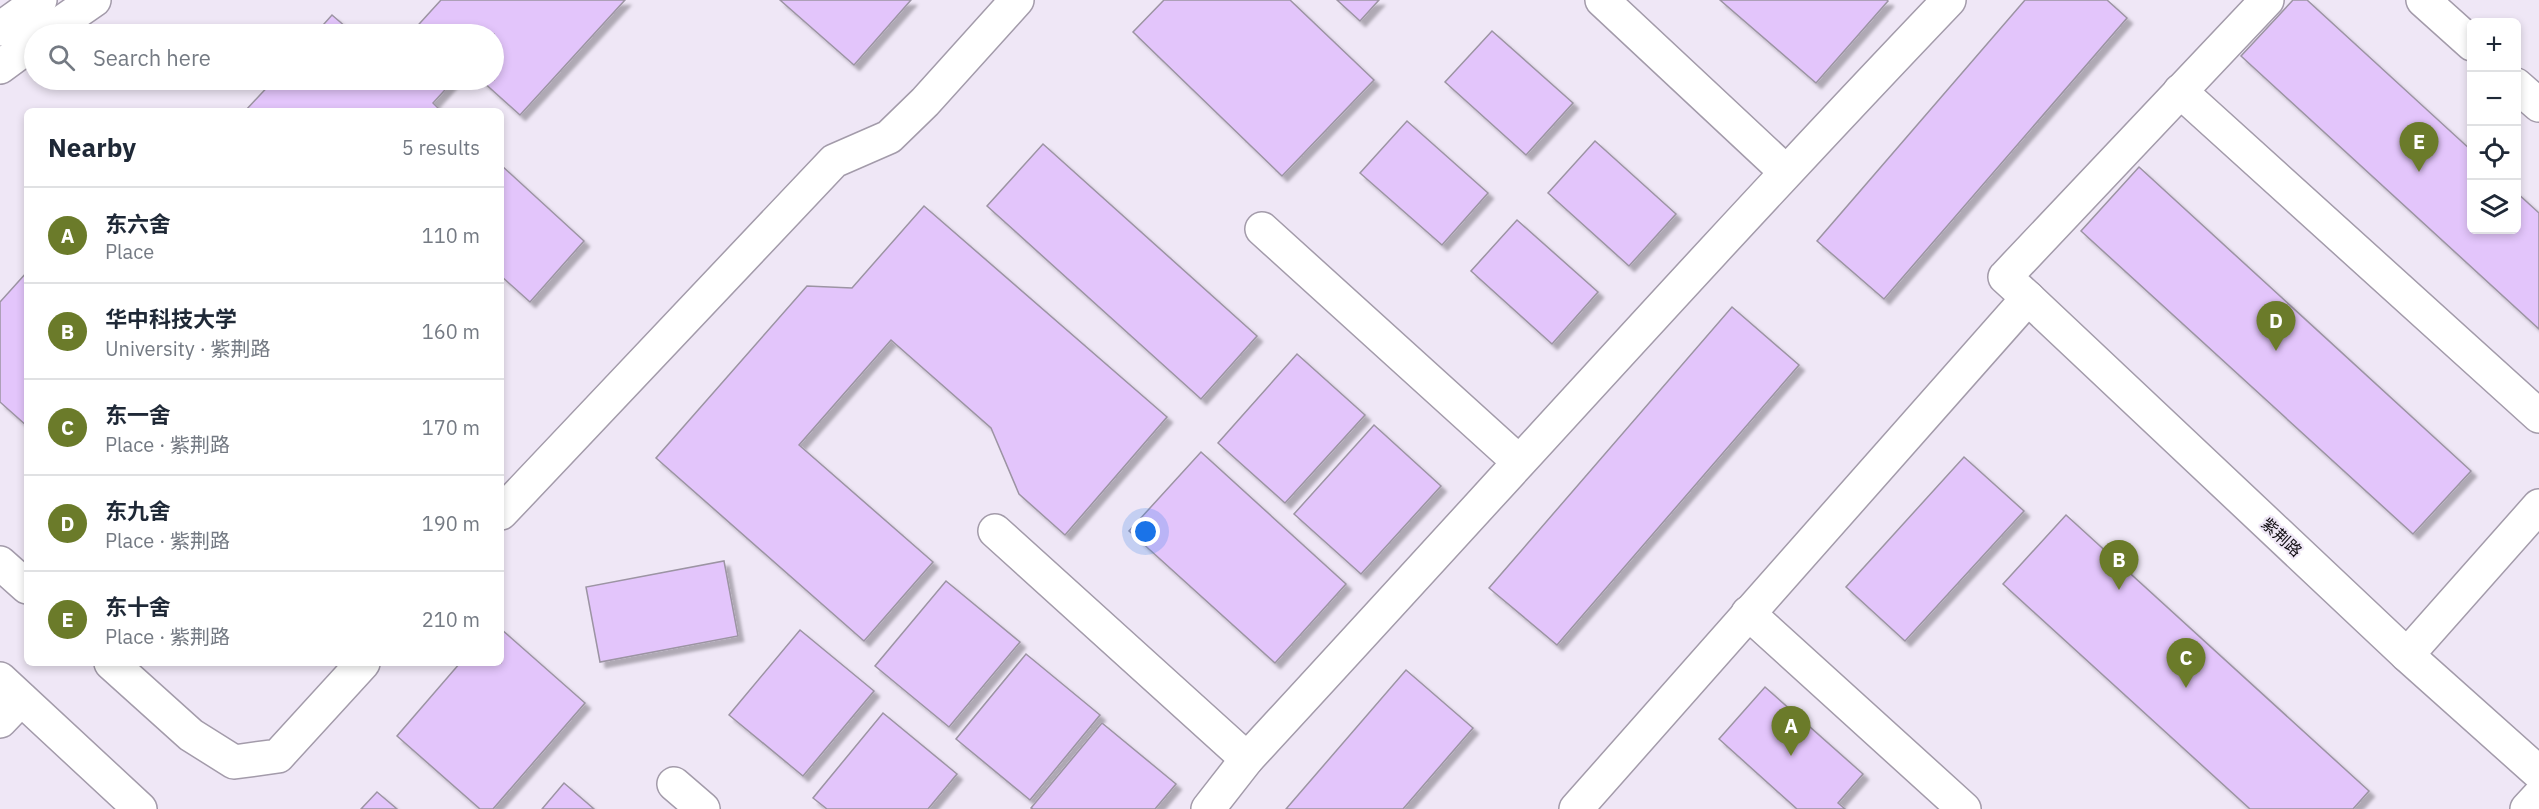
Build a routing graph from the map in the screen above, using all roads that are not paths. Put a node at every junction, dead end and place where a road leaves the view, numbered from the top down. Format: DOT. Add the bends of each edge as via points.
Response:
graph roads {
  1 [pos="40,0"];
  2 [pos="94,0"];
  3 [pos="1017,0"];
  4 [pos="1602,0"];
  5 [pos="1949,0"];
  6 [pos="2267,0"];
  7 [pos="2423,0"];
  8 [pos="59,24"];
  9 [pos="0,29"];
  10 [pos="2467,40"];
  11 [pos="24,49"];
  12 [pos="0,67"];
  13 [pos="2521,89"];
  14 [pos="2180,91"];
  15 [pos="2539,105"];
  16 [pos="1785,171"];
  17 [pos="1262,229"];
  18 [pos="2028,298"];
  19 [pos="2539,416"];
  20 [pos="1519,462"];
  21 [pos="2539,506"];
  22 [pos="504,510"];
  23 [pos="995,531"];
  24 [pos="0,563"];
  25 [pos="24,584"];
  26 [pos="1748,613"];
  27 [pos="2407,655"];
  28 [pos="114,666"];
  29 [pos="360,666"];
  30 [pos="7,699"];
  31 [pos="1247,759"];
  32 [pos="2539,773"];
  33 [pos="674,784"];
  34 [pos="2539,796"];
  35 [pos="140,809"];
  36 [pos="703,809"];
  37 [pos="1208,809"];
  38 [pos="1576,809"];
  39 [pos="1964,809"];
  40 [pos="2527,809"];
  1 -- 9 [label="main road"];
  2 -- 8 [label="main road"];
  3 -- 22 [label="main road" via="889,137 834,161"];
  4 -- 16 [label="main road"];
  5 -- 16 [label="main road"];
  6 -- 14 [label="main road"];
  7 -- 10 [label="main road"];
  11 -- 12 [label="main road"];
  13 -- 15 [label="main road"];
  14 -- 18 [label="main road, 紫荆路" via="2004,277"];
  14 -- 19 [label="main road"];
  16 -- 20 [label="main road"];
  17 -- 20 [label="main road"];
  18 -- 26 [label="main road"];
  18 -- 27 [label="main road, 紫荆路"];
  20 -- 31 [label="main road"];
  21 -- 27 [label="main road"];
  23 -- 31 [label="main road"];
  24 -- 25 [label="main road"];
  26 -- 38 [label="main road"];
  26 -- 39 [label="main road"];
  27 -- 32 [label="main road, 紫荆路"];
  28 -- 29 [label="main road" via="191,735 234,762 278,756"];
  30 -- 35 [label="main road"];
  31 -- 37 [label="main road"];
  33 -- 36 [label="main road"];
  34 -- 40 [label="main road"];
}
